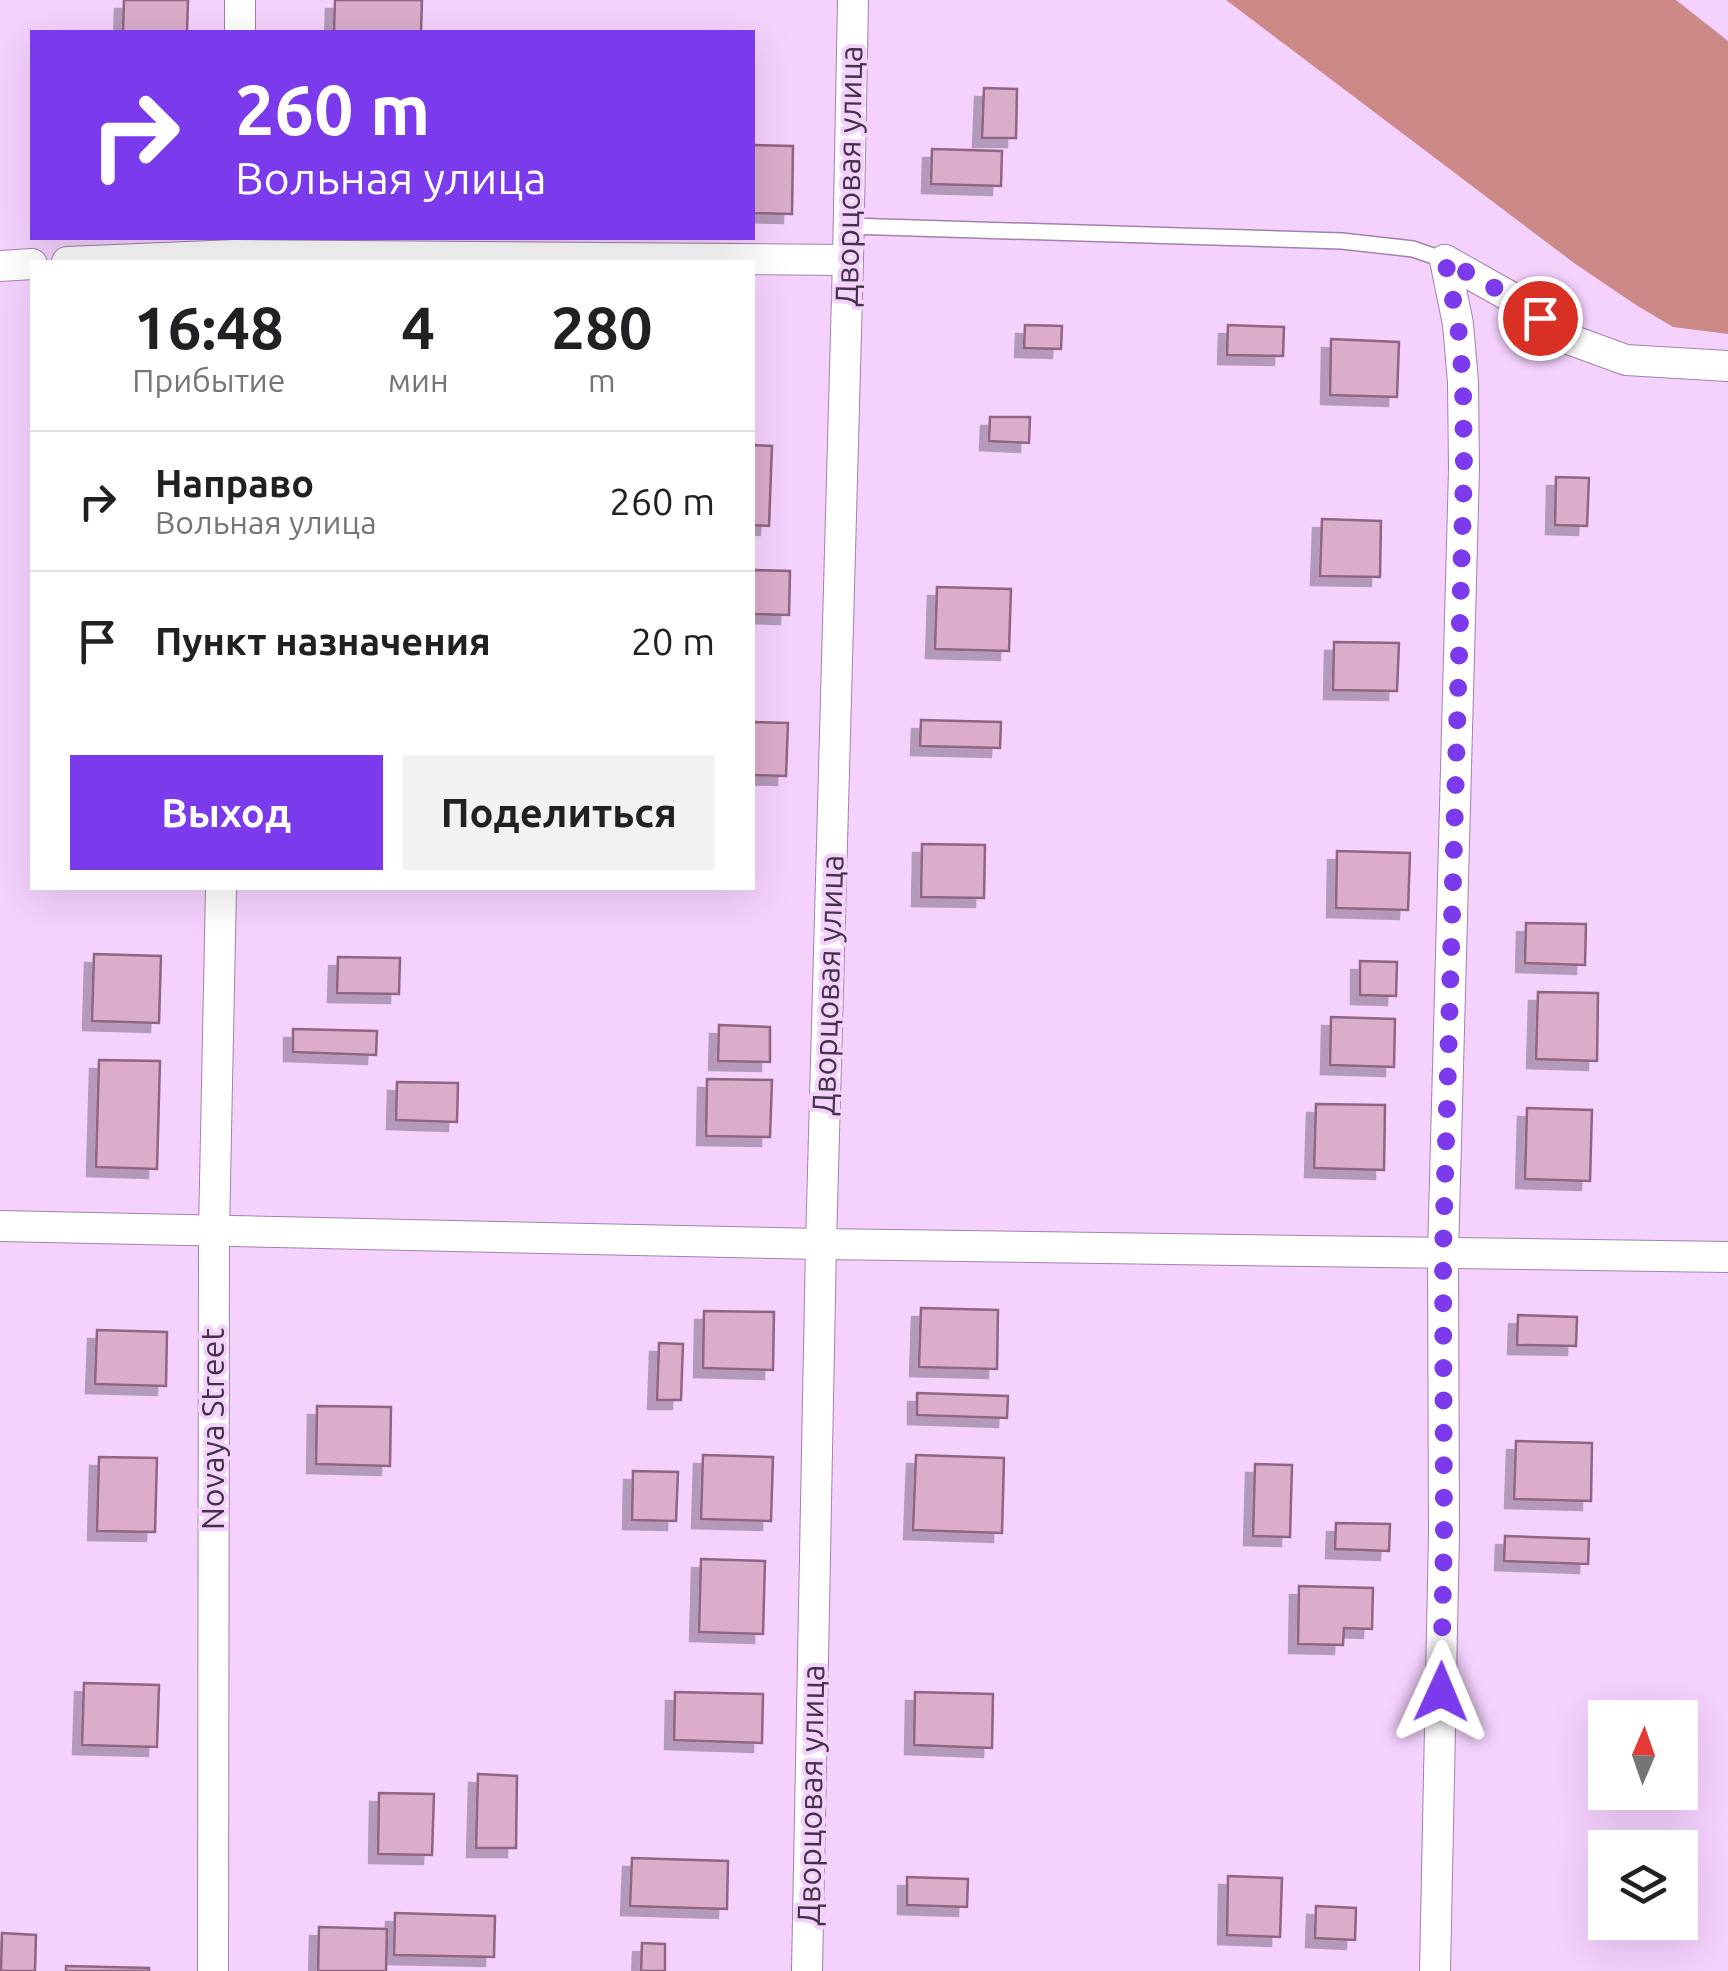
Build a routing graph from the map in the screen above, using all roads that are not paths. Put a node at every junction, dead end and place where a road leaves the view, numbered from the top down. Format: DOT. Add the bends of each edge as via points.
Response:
graph roads {
  1 [pos="240,0"];
  2 [pos="853,0"];
  3 [pos="240,30"];
  4 [pos="849,226"];
  5 [pos="235,252"];
  6 [pos="101,260"];
  7 [pos="848,260"];
  8 [pos="1445,260"];
  9 [pos="30,264"];
  10 [pos="0,266"];
  11 [pos="1728,366"];
  12 [pos="221,890"];
  13 [pos="0,1226"];
  14 [pos="214,1232"];
  15 [pos="821,1244"];
  16 [pos="1443,1254"];
  17 [pos="1728,1258"];
  18 [pos="213,1971"];
  19 [pos="808,1971"];
  20 [pos="1435,1971"];
  1 -- 3 [label="street"];
  2 -- 4 [label="street, Дворцовая улица"];
  4 -- 7 [label="street, Дворцовая улица"];
  4 -- 8 [label="lane" via="1342,241 1413,249"];
  5 -- 6 [label="street"];
  5 -- 7 [label="street"];
  7 -- 15 [label="street, Дворцовая улица"];
  8 -- 11 [label="street" via="1572,340 1608,354"];
  8 -- 16 [label="street" via="1460,344 1464,469"];
  9 -- 10 [label="street"];
  12 -- 14 [label="street, Novaya Street"];
  13 -- 14 [label="street"];
  14 -- 15 [label="street"];
  14 -- 18 [label="street, Novaya Street"];
  15 -- 16 [label="street"];
  15 -- 19 [label="street, Дворцовая улица"];
  16 -- 17 [label="street"];
  16 -- 20 [label="street"];
}
